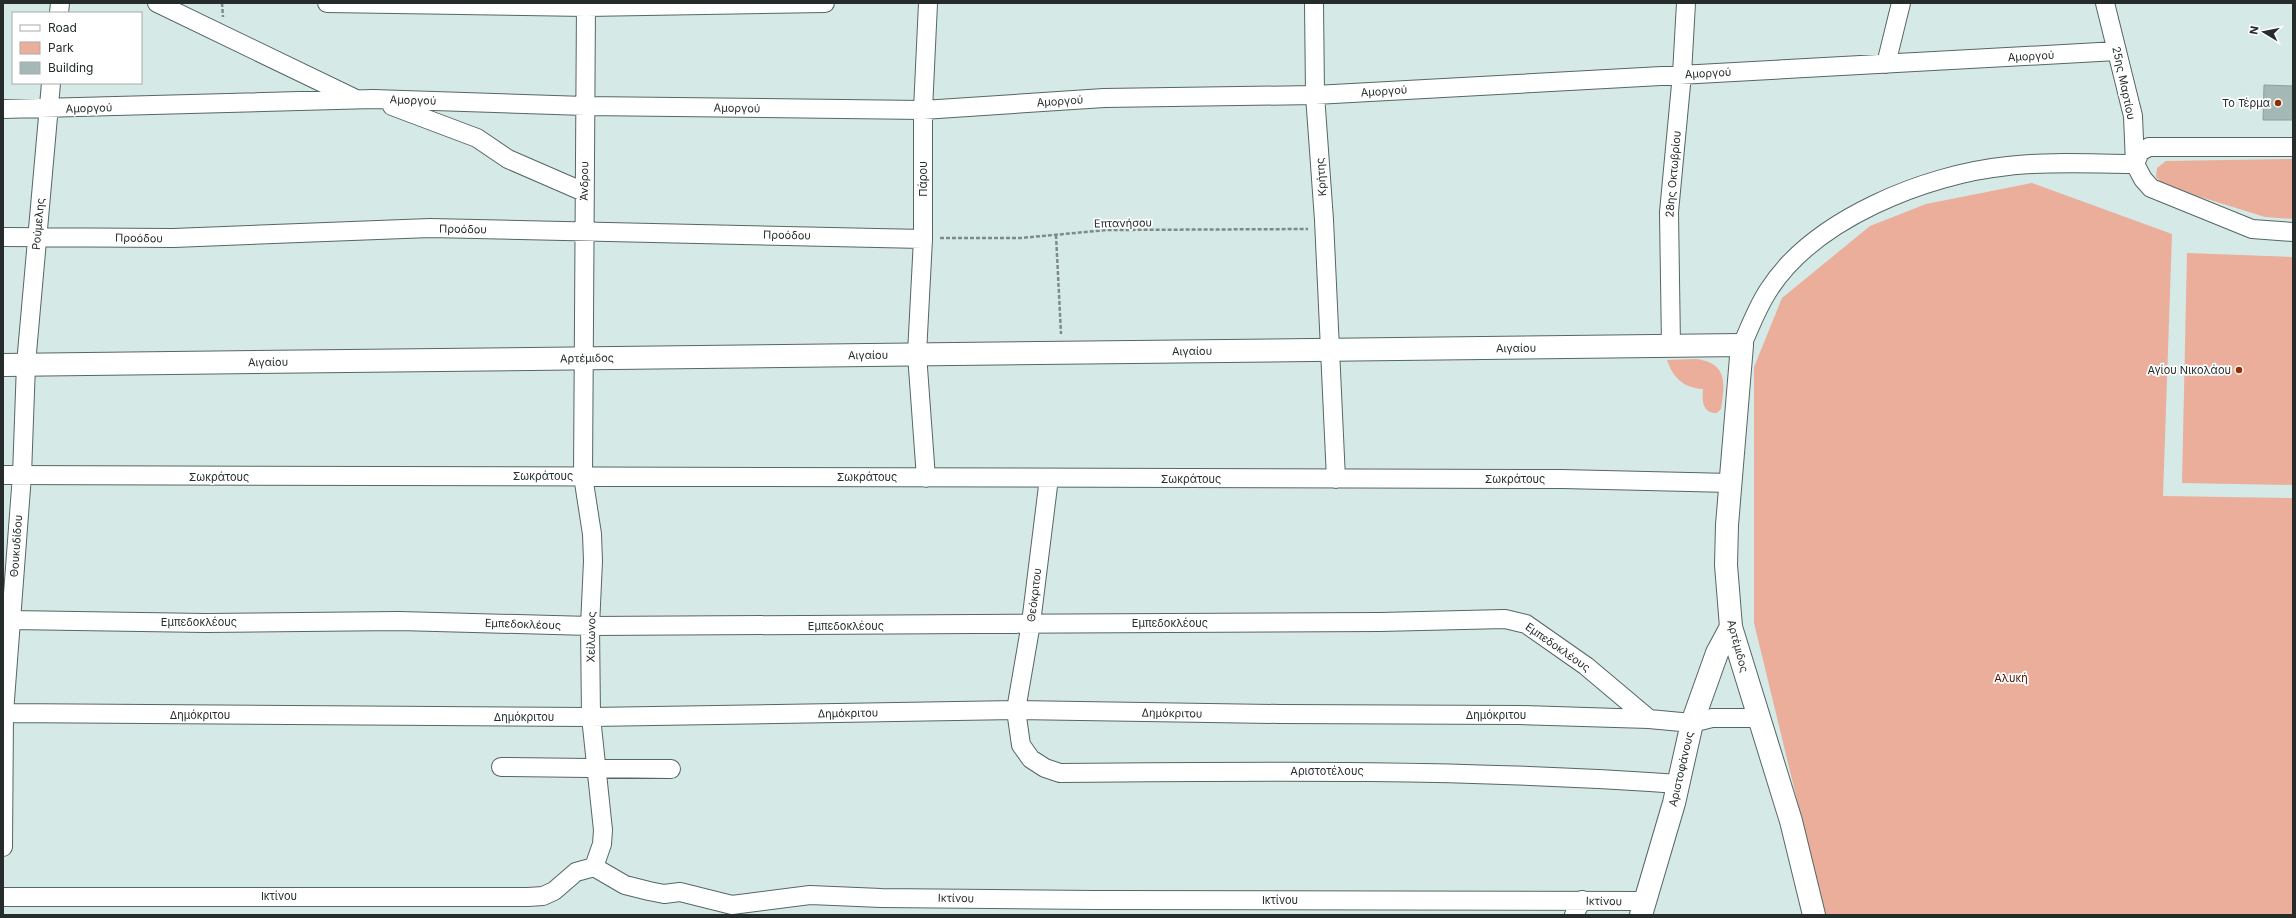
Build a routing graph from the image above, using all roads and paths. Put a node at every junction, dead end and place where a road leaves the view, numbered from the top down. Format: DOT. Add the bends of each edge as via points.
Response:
graph roads {
  1 [pos="157,3"];
  2 [pos="327,3"];
  3 [pos="825,3"];
  4 [pos="928,3"];
  5 [pos="1314,3"];
  6 [pos="1686,3"];
  7 [pos="1901,3"];
  8 [pos="2105,3"];
  9 [pos="586,5"];
  10 [pos="2117,51"];
  11 [pos="1886,64"];
  12 [pos="1682,74"];
  13 [pos="52,84"];
  14 [pos="1315,95"];
  15 [pos="357,100"];
  16 [pos="585,106"];
  17 [pos="3,109"];
  18 [pos="49,109"];
  19 [pos="923,110"];
  20 [pos="2293,147"];
  21 [pos="2135,164"];
  22 [pos="584,192"];
  23 [pos="1325,228"];
  24 [pos="584,230"];
  25 [pos="2293,232"];
  26 [pos="1056,235"];
  27 [pos="36,236"];
  28 [pos="3,237"];
  29 [pos="923,239"];
  30 [pos="1742,345"];
  31 [pos="1671,346"];
  32 [pos="1331,350"];
  33 [pos="1062,353"];
  34 [pos="917,354"];
  35 [pos="582,358"];
  36 [pos="642,358"];
  37 [pos="532,359"];
  38 [pos="26,364"];
  39 [pos="3,365"];
  40 [pos="3,475"];
  41 [pos="22,476"];
  42 [pos="583,476"];
  43 [pos="926,478"];
  44 [pos="1049,478"];
  45 [pos="1336,479"];
  46 [pos="1731,483"];
  47 [pos="11,620"];
  48 [pos="1031,623"];
  49 [pos="590,626"];
  50 [pos="1731,627"];
  51 [pos="1016,710"];
  52 [pos="4,713"];
  53 [pos="591,717"];
  54 [pos="1759,718"];
  55 [pos="1649,719"];
  56 [pos="1692,722"];
  57 [pos="501,767"];
  58 [pos="596,769"];
  59 [pos="671,769"];
  60 [pos="1678,784"];
  61 [pos="3,847"];
  62 [pos="594,867"];
  63 [pos="3,897"];
  64 [pos="1643,908"];
  65 [pos="1580,910"];
  66 [pos="1814,915"];
  1 -- 15 [label="street"];
  2 -- 9 [label="street"];
  3 -- 9 [label="street"];
  4 -- 19 [label="street, Πάρου"];
  5 -- 14 [label="street, Κρήτης"];
  6 -- 12 [label="street, 28ης Οκτωβρίου"];
  7 -- 11 [label="street"];
  8 -- 10 [label="street, 25ης Μαρτίου"];
  9 -- 16 [label="street, Άνδρου"];
  10 -- 11 [label="street, Αμοργού"];
  10 -- 21 [label="street, 25ης Μαρτίου" via="2132,116"];
  11 -- 12 [label="street, Αμοργού"];
  12 -- 14 [label="street, Αμοργού"];
  12 -- 31 [label="street, 28ης Οκτωβρίου" via="1669,212"];
  13 -- 18 [label="street, Ρούμελης"];
  14 -- 19 [label="street, Αμοργού" via="1104,98"];
  14 -- 23 [label="street, Κρήτης"];
  15 -- 16 [label="street, Αμοργού"];
  15 -- 18 [label="street, Αμοργού"];
  15 -- 22 [label="street" via="406,110 477,138 508,160"];
  16 -- 19 [label="street, Αμοργού"];
  16 -- 22 [label="street, Άνδρου"];
  17 -- 18 [label="street, Αμοργού"];
  18 -- 27 [label="street, Ρούμελης"];
  19 -- 29 [label="street, Πάρου"];
  20 -- 21 [label="street" via="2149,147 2140,152"];
  21 -- 25 [label="street" via="2143,180 2151,188 2252,229"];
  21 -- 30 [label="street" via="2008,166 1957,175 1876,202 1816,241 1790,265 1768,290 1752,319"];
  22 -- 24 [label="street, Άνδρου"];
  23 -- 26 [label="path, Επτανήσου" via="1107,230"];
  23 -- 32 [label="street, Κρήτης"];
  24 -- 27 [label="street, Προόδου" via="430,228 173,238"];
  24 -- 29 [label="street, Προόδου"];
  24 -- 35 [label="street, Άνδρου"];
  26 -- 29 [label="path, Επτανήσου"];
  26 -- 33 [label="path"];
  27 -- 28 [label="street, Προόδου"];
  27 -- 38 [label="street, Ρούμελης"];
  29 -- 34 [label="street, Πάρου"];
  30 -- 31 [label="main road, Αιγαίου"];
  30 -- 46 [label="main road, Αρτέμιδος"];
  31 -- 32 [label="main road, Αιγαίου"];
  32 -- 33 [label="main road, Αιγαίου"];
  32 -- 45 [label="street, Κρήτης"];
  33 -- 34 [label="main road, Αιγαίου"];
  34 -- 36 [label="main road, Αιγαίου"];
  34 -- 43 [label="street, Πάρου"];
  35 -- 36 [label="main road, Αρτέμιδος"];
  35 -- 37 [label="main road, Αρτέμιδος"];
  35 -- 42 [label="street, Χείλωνος"];
  37 -- 38 [label="main road, Αιγαίου"];
  38 -- 39 [label="main road, Αιγαίου"];
  38 -- 41 [label="street, Θουκυδίδου"];
  40 -- 41 [label="street, Σωκράτους"];
  41 -- 42 [label="street, Σωκράτους"];
  41 -- 47 [label="street, Θουκυδίδου"];
  42 -- 43 [label="street, Σωκράτους"];
  42 -- 49 [label="street, Χείλωνος" via="592,534"];
  43 -- 44 [label="street, Σωκράτους"];
  44 -- 45 [label="street, Σωκράτους"];
  44 -- 48 [label="street, Θεόκριτου"];
  45 -- 46 [label="street, Σωκράτους" via="1562,479"];
  46 -- 50 [label="main road, Αρτέμιδος" via="1726,565"];
  47 -- 49 [label="street, Εμπεδοκλέους" via="206,623 399,620"];
  47 -- 52 [label="street, Θουκυδίδου"];
  48 -- 49 [label="street, Εμπεδοκλέους"];
  48 -- 51 [label="street, Θεόκριτου"];
  48 -- 55 [label="street, Εμπεδοκλέους" via="1514,620 1537,630"];
  49 -- 53 [label="street, Χείλωνος"];
  50 -- 54 [label="main road, Αρτέμιδος"];
  50 -- 56 [label="main road, Αριστοφάνους" via="1717,653"];
  51 -- 53 [label="street, Δημόκριτου"];
  51 -- 55 [label="street, Δημόκριτου" via="1520,714"];
  51 -- 60 [label="street, Αριστοτέλους" via="1021,745 1031,759 1045,768 1060,773 1358,771 1570,776"];
  52 -- 53 [label="street, Δημόκριτου"];
  52 -- 61 [label="street, Θουκυδίδου"];
  53 -- 58 [label="street, Χείλωνος"];
  54 -- 56 [label="street, Δημόκριτου" via="1712,718"];
  54 -- 66 [label="main road, Αρτέμιδος" via="1791,821"];
  55 -- 56 [label="street, Δημόκριτου"];
  56 -- 60 [label="main road, Αριστοφάνους"];
  57 -- 58 [label="street"];
  58 -- 59 [label="street"];
  58 -- 62 [label="street, Χείλωνος" via="603,830 602,844"];
  60 -- 64 [label="main road, Αριστοφάνους"];
  62 -- 63 [label="street, Ικτίνου" via="576,872 554,891 543,896 528,897"];
  62 -- 65 [label="street, Ικτίνου" via="624,885 649,892 680,892 732,905 810,895"];
  64 -- 65 [label="street, Ικτίνου"];
}
